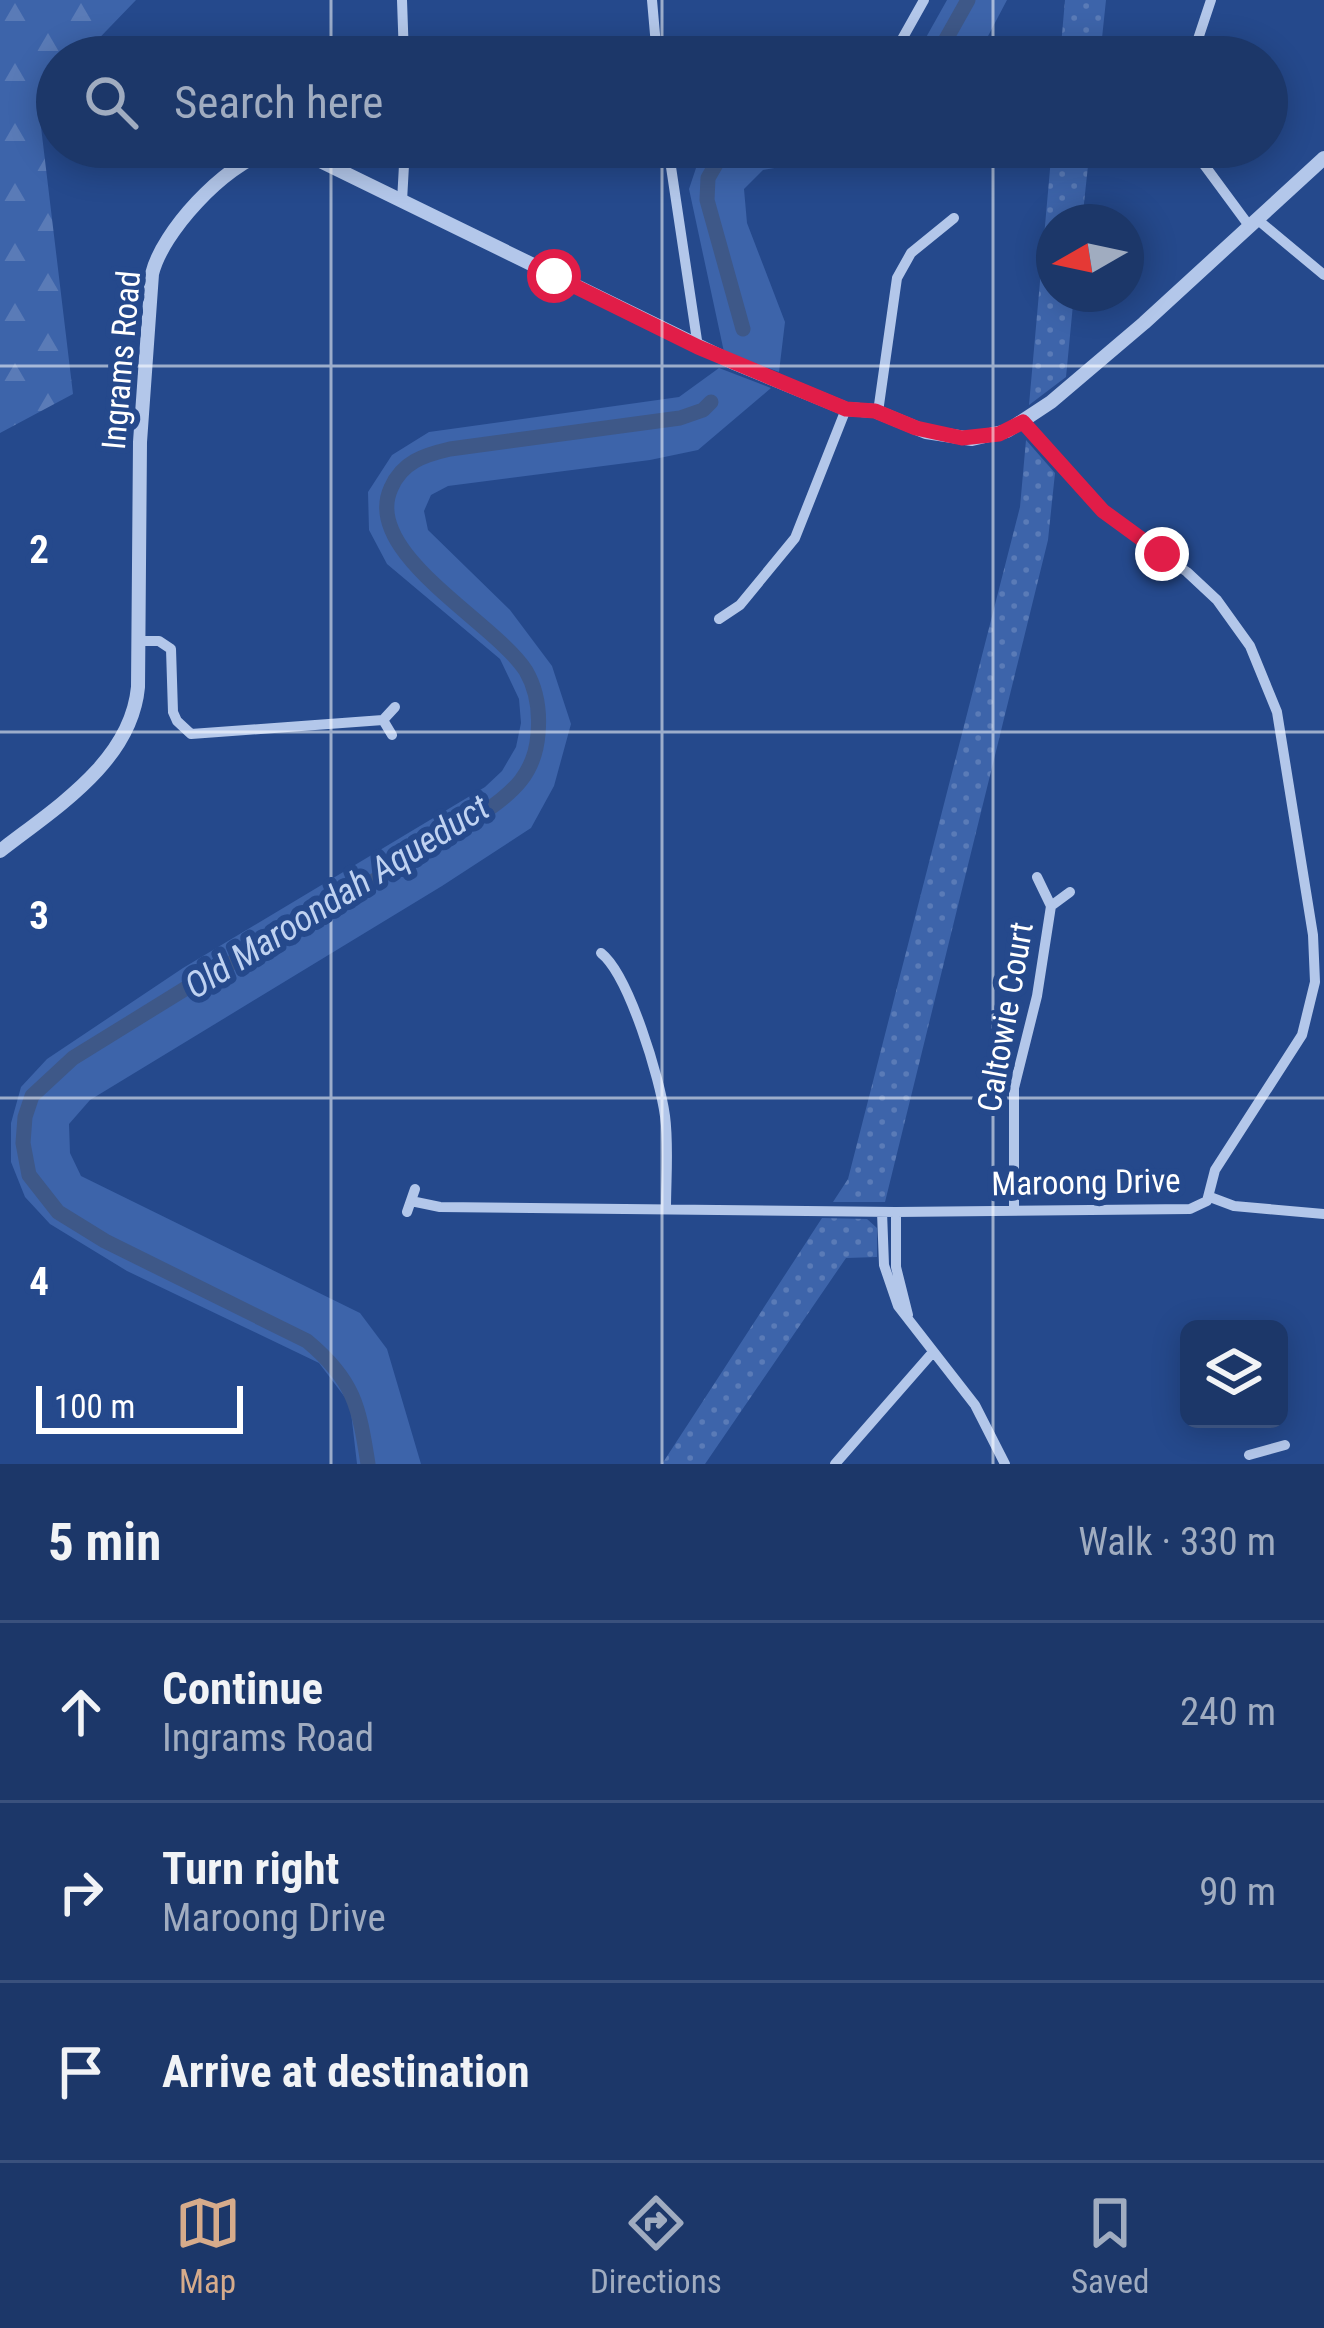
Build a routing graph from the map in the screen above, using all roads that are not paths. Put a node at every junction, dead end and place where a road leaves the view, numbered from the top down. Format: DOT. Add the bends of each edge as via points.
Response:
graph roads {
  1 [pos="402,0"];
  2 [pos="652,0"];
  3 [pos="924,0"];
  4 [pos="1211,0"];
  5 [pos="403,36"];
  6 [pos="655,36"];
  7 [pos="904,36"];
  8 [pos="1199,36"];
  9 [pos="1324,158"];
  10 [pos="237,168"];
  11 [pos="334,168"];
  12 [pos="404,168"];
  13 [pos="671,168"];
  14 [pos="1208,168"];
  15 [pos="402,201"];
  16 [pos="953,218"];
  17 [pos="1254,224"];
  18 [pos="1324,275"];
  19 [pos="698,347"];
  20 [pos="846,409"];
  21 [pos="878,412"];
  22 [pos="1023,422"];
  23 [pos="719,619"];
  24 [pos="140,641"];
  25 [pos="395,707"];
  26 [pos="382,720"];
  27 [pos="392,735"];
  28 [pos="0,850"];
  29 [pos="1037,877"];
  30 [pos="1070,892"];
  31 [pos="1052,906"];
  32 [pos="601,952"];
  33 [pos="1210,1197"];
  34 [pos="411,1201"];
  35 [pos="666,1209"];
  36 [pos="1014,1210"];
  37 [pos="889,1212"];
  38 [pos="1324,1214"];
  39 [pos="933,1352"];
  40 [pos="1285,1445"];
  41 [pos="1268,1450"];
  42 [pos="1249,1455"];
  43 [pos="835,1464"];
  44 [pos="1004,1464"];
  45 [pos="1271,1464"];
  1 -- 5 [label="street"];
  2 -- 6 [label="street"];
  3 -- 7 [label="street"];
  4 -- 8 [label="street"];
  9 -- 17 [label="street, Ingrams Road"];
  10 -- 24 [label="street, Ingrams Road" via="163,246 150,285 140,427"];
  11 -- 15 [label="street, Ingrams Road"];
  12 -- 15 [label="street"];
  13 -- 19 [label="street"];
  14 -- 17 [label="street"];
  15 -- 19 [label="street, Ingrams Road"];
  16 -- 21 [label="street" via="911,254 897,278"];
  17 -- 18 [label="street"];
  17 -- 22 [label="street, Ingrams Road"];
  19 -- 20 [label="street, Ingrams Road"];
  20 -- 21 [label="street, Ingrams Road"];
  20 -- 23 [label="street" via="795,538"];
  21 -- 22 [label="street, Ingrams Road" via="962,438"];
  22 -- 33 [label="street, Maroong Drive" via="1115,522 1217,600 1250,646 1276,712 1313,935 1313,994 1296,1046 1215,1170"];
  24 -- 26 [label="street" via="171,649 173,712 191,734"];
  24 -- 28 [label="street, Ingrams Road" via="136,707 122,742"];
  25 -- 26 [label="street"];
  26 -- 27 [label="street"];
  29 -- 31 [label="street, Caltowie Court"];
  30 -- 31 [label="street, Caltowie Court"];
  31 -- 36 [label="street, Caltowie Court" via="1014,1088"];
  32 -- 35 [label="street" via="623,980 660,1094"];
  33 -- 36 [label="street, Maroong Drive" via="1190,1209"];
  33 -- 38 [label="street"];
  34 -- 35 [label="street, Maroong Drive"];
  35 -- 37 [label="street, Maroong Drive"];
  36 -- 37 [label="street, Maroong Drive"];
  37 -- 39 [label="street" via="909,1318"];
  39 -- 43 [label="street"];
  39 -- 44 [label="street" via="975,1405"];
  40 -- 41 [label="street"];
  41 -- 42 [label="street"];
  41 -- 45 [label="street"];
}
